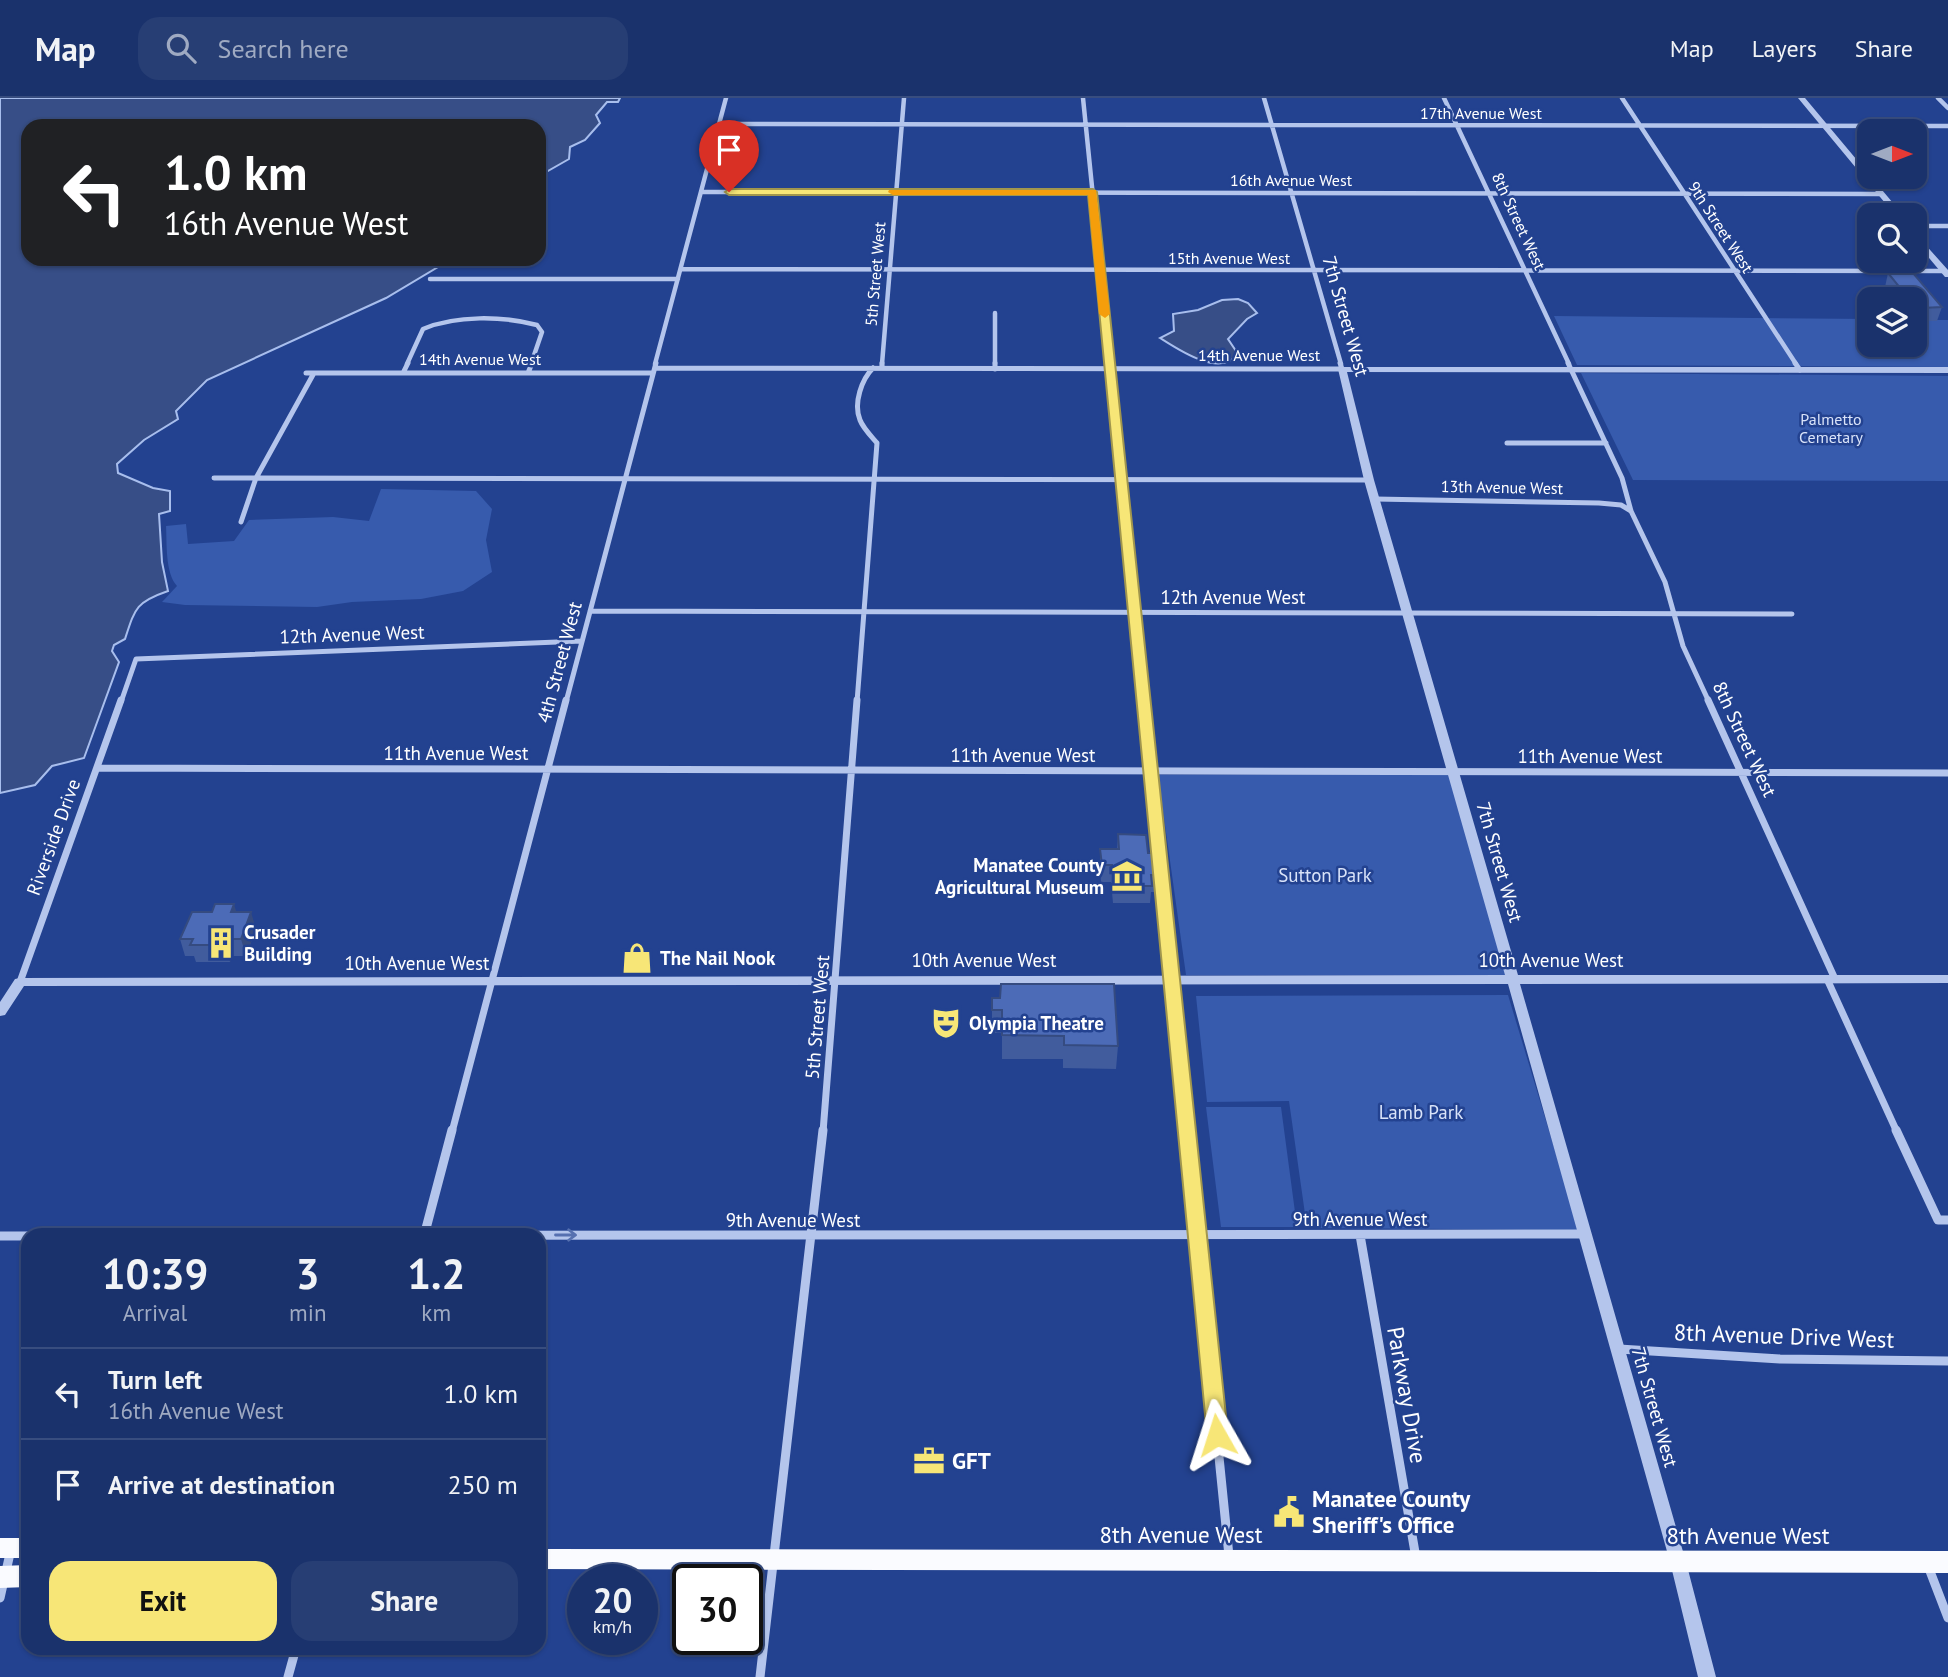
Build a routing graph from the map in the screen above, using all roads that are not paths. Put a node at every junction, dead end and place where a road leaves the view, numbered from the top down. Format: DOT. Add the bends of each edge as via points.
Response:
graph roads {
  1 [pos="726,98"];
  2 [pos="904,98"];
  3 [pos="1083,98"];
  4 [pos="1264,98"];
  5 [pos="1444,98"];
  6 [pos="1622,98"];
  7 [pos="1801,98"];
  8 [pos="1938,98"];
  9 [pos="1948,108"];
  10 [pos="719,124"];
  11 [pos="902,125"];
  12 [pos="1086,125"];
  13 [pos="1272,125"];
  14 [pos="1457,125"];
  15 [pos="1641,126"];
  16 [pos="1825,126"];
  17 [pos="1948,126"];
  18 [pos="702,192"];
  19 [pos="896,192"];
  20 [pos="1093,192"];
  21 [pos="1292,193"];
  22 [pos="1489,193"];
  23 [pos="1685,193"];
  24 [pos="1880,194"];
  25 [pos="1888,203"];
  26 [pos="1927,226"];
  27 [pos="1948,226"];
  28 [pos="1927,250"];
  29 [pos="681,269"];
  30 [pos="890,270"];
  31 [pos="1101,270"];
  32 [pos="1314,270"];
  33 [pos="1525,271"];
  34 [pos="1735,271"];
  35 [pos="1946,273"];
  36 [pos="430,279"];
  37 [pos="678,279"];
  38 [pos="995,313"];
  39 [pos="878,368"];
  40 [pos="995,369"];
  41 [pos="1110,369"];
  42 [pos="1342,369"];
  43 [pos="1572,369"];
  44 [pos="654,370"];
  45 [pos="1800,370"];
  46 [pos="1948,370"];
  47 [pos="306,373"];
  48 [pos="314,373"];
  49 [pos="403,373"];
  50 [pos="528,373"];
  51 [pos="1507,443"];
  52 [pos="1606,443"];
  53 [pos="214,478"];
  54 [pos="256,478"];
  55 [pos="625,479"];
  56 [pos="874,479"];
  57 [pos="1122,480"];
  58 [pos="1369,480"];
  59 [pos="1374,499"];
  60 [pos="1630,510"];
  61 [pos="241,522"];
  62 [pos="590,611"];
  63 [pos="863,612"];
  64 [pos="1135,612"];
  65 [pos="1408,613"];
  66 [pos="1674,614"];
  67 [pos="1792,614"];
  68 [pos="582,641"];
  69 [pos="130,670"];
  70 [pos="99,768"];
  71 [pos="548,769"];
  72 [pos="851,770"];
  73 [pos="1151,771"];
  74 [pos="1454,772"];
  75 [pos="1742,772"];
  76 [pos="1948,773"];
  77 [pos="1171,979"];
  78 [pos="1514,979"];
  79 [pos="1831,979"];
  80 [pos="1948,979"];
  81 [pos="836,980"];
  82 [pos="20,982"];
  83 [pos="492,982"];
  84 [pos="0,1012"];
  85 [pos="1943,1220"];
  86 [pos="426,1228"];
  87 [pos="1587,1234"];
  88 [pos="546,1235"];
  89 [pos="1197,1235"];
  90 [pos="1360,1235"];
  91 [pos="0,1236"];
  92 [pos="21,1236"];
  93 [pos="813,1236"];
  94 [pos="1619,1349"];
  95 [pos="1948,1361"];
  96 [pos="13,1548"];
  97 [pos="546,1559"];
  98 [pos="773,1560"];
  99 [pos="1230,1561"];
  100 [pos="1416,1562"];
  101 [pos="1678,1562"];
  102 [pos="1937,1562"];
  103 [pos="8,1582"];
  104 [pos="1948,1618"];
  105 [pos="294,1655"];
  106 [pos="288,1677"];
  107 [pos="760,1677"];
  108 [pos="1707,1677"];
  1 -- 10 [label="street, 4th Street West"];
  2 -- 11 [label="street, 5th Street West"];
  3 -- 12 [label="street"];
  4 -- 13 [label="street, 7th Street West"];
  5 -- 14 [label="street, 8th Street West"];
  6 -- 15 [label="street, 9th Street West"];
  7 -- 16 [label="street"];
  8 -- 9 [label="street"];
  10 -- 11 [label="street, 17th Avenue West"];
  10 -- 18 [label="street, 4th Street West"];
  11 -- 12 [label="street, 17th Avenue West"];
  11 -- 19 [label="street, 5th Street West"];
  12 -- 13 [label="street, 17th Avenue West"];
  12 -- 20 [label="street"];
  13 -- 14 [label="street, 17th Avenue West"];
  13 -- 21 [label="street, 7th Street West"];
  14 -- 15 [label="street, 17th Avenue West"];
  14 -- 22 [label="street, 8th Street West"];
  15 -- 16 [label="street, 17th Avenue West"];
  15 -- 23 [label="street, 9th Street West"];
  16 -- 17 [label="street, 17th Avenue West"];
  16 -- 24 [label="street"];
  18 -- 19 [label="street, 16th Avenue West"];
  18 -- 29 [label="street, 4th Street West"];
  19 -- 20 [label="street, 16th Avenue West"];
  19 -- 30 [label="street, 5th Street West"];
  20 -- 21 [label="street, 16th Avenue West"];
  20 -- 31 [label="street"];
  21 -- 22 [label="street, 16th Avenue West"];
  21 -- 32 [label="street, 7th Street West"];
  22 -- 23 [label="street, 16th Avenue West"];
  22 -- 33 [label="street, 8th Street West"];
  23 -- 24 [label="street, 16th Avenue West"];
  23 -- 34 [label="street, 9th Street West"];
  24 -- 25 [label="street"];
  26 -- 27 [label="street"];
  28 -- 35 [label="street"];
  29 -- 30 [label="street, 15th Avenue West"];
  29 -- 37 [label="street, 4th Street West"];
  30 -- 31 [label="street, 15th Avenue West"];
  30 -- 39 [label="street, 5th Street West"];
  31 -- 32 [label="street, 15th Avenue West"];
  31 -- 41 [label="street"];
  32 -- 33 [label="street, 15th Avenue West"];
  32 -- 42 [label="street, 7th Street West"];
  33 -- 34 [label="street, 15th Avenue West"];
  33 -- 43 [label="street, 8th Street West"];
  34 -- 35 [label="street, 15th Avenue West"];
  34 -- 45 [label="street, 9th Street West"];
  36 -- 37 [label="street"];
  37 -- 44 [label="street, 4th Street West"];
  38 -- 40 [label="street"];
  39 -- 40 [label="street, 14th Avenue West"];
  39 -- 44 [label="street, 14th Avenue West"];
  39 -- 56 [label="street, 5th Street West" via="862,379 858,413 877,443"];
  40 -- 41 [label="street, 14th Avenue West"];
  41 -- 42 [label="street, 14th Avenue West"];
  41 -- 57 [label="street"];
  42 -- 43 [label="street, 14th Avenue West"];
  42 -- 58 [label="street, 7th Street West"];
  43 -- 45 [label="street, 14th Avenue West"];
  43 -- 52 [label="street, 8th Street West"];
  44 -- 50 [label="street, 14th Avenue West"];
  44 -- 55 [label="street, 4th Street West"];
  45 -- 46 [label="street, 14th Avenue West"];
  47 -- 48 [label="street, 14th Avenue West"];
  48 -- 49 [label="street, 14th Avenue West"];
  48 -- 54 [label="street"];
  49 -- 50 [label="street, 14th Avenue West"];
  49 -- 50 [label="street" via="423,329 429,326 523,321 537,325 542,332"];
  51 -- 52 [label="street"];
  52 -- 60 [label="street, 8th Street West"];
  53 -- 54 [label="street"];
  54 -- 55 [label="street"];
  54 -- 61 [label="street"];
  55 -- 56 [label="street"];
  55 -- 62 [label="street, 4th Street West"];
  56 -- 57 [label="street"];
  56 -- 63 [label="street, 5th Street West"];
  57 -- 58 [label="street"];
  57 -- 64 [label="street"];
  58 -- 59 [label="street, 7th Street West"];
  59 -- 60 [label="street, 13th Avenue West" via="1599,503"];
  59 -- 65 [label="street, 7th Street West"];
  60 -- 66 [label="street, 8th Street West" via="1665,582"];
  62 -- 63 [label="street, 12th Avenue West"];
  62 -- 68 [label="street, 4th Street West"];
  63 -- 64 [label="street, 12th Avenue West"];
  63 -- 72 [label="street, 5th Street West"];
  64 -- 65 [label="street, 12th Avenue West"];
  64 -- 73 [label="street"];
  65 -- 66 [label="street, 12th Avenue West"];
  65 -- 74 [label="street, 7th Street West"];
  66 -- 67 [label="street, 12th Avenue West"];
  66 -- 75 [label="street, 8th Street West" via="1683,646"];
  68 -- 69 [label="street, 12th Avenue West" via="151,657 136,659"];
  68 -- 71 [label="street, 4th Street West"];
  69 -- 70 [label="street, Riverside Drive"];
  70 -- 71 [label="street, 11th Avenue West"];
  70 -- 82 [label="street, Riverside Drive"];
  71 -- 72 [label="street, 11th Avenue West"];
  71 -- 83 [label="street, 4th Street West"];
  72 -- 73 [label="street, 11th Avenue West"];
  72 -- 81 [label="street, 5th Street West"];
  73 -- 74 [label="street, 11th Avenue West"];
  73 -- 77 [label="street"];
  74 -- 75 [label="street, 11th Avenue West"];
  74 -- 78 [label="street, 7th Street West"];
  75 -- 76 [label="street, 11th Avenue West"];
  75 -- 79 [label="street, 8th Street West"];
  77 -- 78 [label="street, 10th Avenue West"];
  77 -- 81 [label="street, 10th Avenue West"];
  77 -- 89 [label="street"];
  78 -- 79 [label="street, 10th Avenue West"];
  78 -- 87 [label="street, 7th Street West"];
  79 -- 80 [label="street, 10th Avenue West"];
  79 -- 85 [label="street, 8th Street West"];
  81 -- 83 [label="street, 10th Avenue West"];
  81 -- 93 [label="street, 5th Street West"];
  82 -- 83 [label="street, 10th Avenue West"];
  82 -- 84 [label="street, Riverside Drive"];
  83 -- 86 [label="street, 4th Street West"];
  87 -- 90 [label="street, 9th Avenue West"];
  87 -- 94 [label="street, 7th Street West"];
  88 -- 93 [label="street, 9th Avenue West, one-way"];
  89 -- 90 [label="street, 9th Avenue West"];
  89 -- 93 [label="street, 9th Avenue West"];
  89 -- 99 [label="street"];
  90 -- 100 [label="street, Parkway Drive"];
  91 -- 92 [label="street, 9th Avenue West"];
  93 -- 98 [label="street, 5th Street West"];
  94 -- 95 [label="street, 8th Avenue Drive West" via="1780,1359"];
  94 -- 101 [label="street, 7th Street West"];
  96 -- 103 [label="street"];
  97 -- 98 [label="main road, 8th Avenue West"];
  98 -- 99 [label="main road, 8th Avenue West"];
  98 -- 107 [label="street, 5th Street West"];
  99 -- 100 [label="main road, 8th Avenue West"];
  100 -- 101 [label="main road, 8th Avenue West"];
  101 -- 102 [label="main road, 8th Avenue West"];
  101 -- 108 [label="street, 7th Street West"];
  102 -- 104 [label="street"];
  105 -- 106 [label="street"];
}
